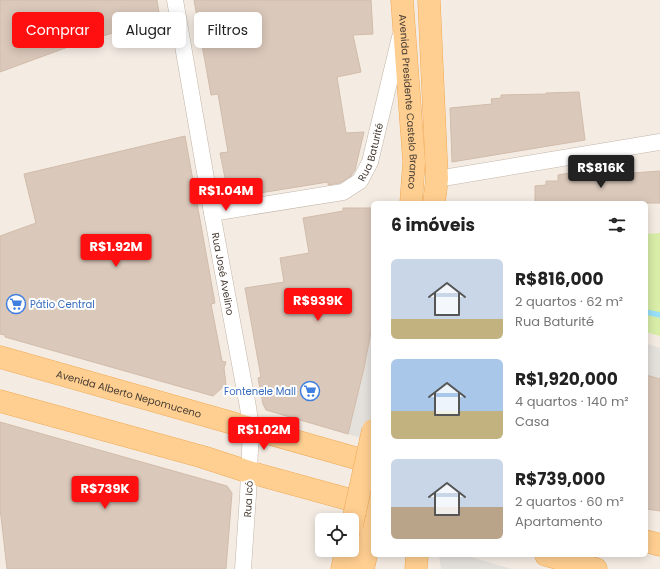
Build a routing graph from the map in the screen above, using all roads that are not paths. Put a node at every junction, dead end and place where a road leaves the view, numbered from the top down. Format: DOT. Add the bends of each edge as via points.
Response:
graph roads {
  1 [pos="175,0"];
  2 [pos="402,0"];
  3 [pos="429,0"];
  4 [pos="404,22"];
  5 [pos="660,142"];
  6 [pos="437,179"];
  7 [pos="411,201"];
  8 [pos="434,201"];
  9 [pos="212,214"];
  10 [pos="0,357"];
  11 [pos="0,401"];
  12 [pos="251,428"];
  13 [pos="371,439"];
  14 [pos="371,462"];
  15 [pos="249,472"];
  16 [pos="371,505"];
  17 [pos="355,513"];
  18 [pos="371,534"];
  19 [pos="648,542"];
  20 [pos="660,545"];
  21 [pos="345,557"];
  22 [pos="417,557"];
  23 [pos="553,557"];
  24 [pos="243,569"];
  25 [pos="342,569"];
  26 [pos="363,569"];
  27 [pos="416,569"];
  28 [pos="596,569"];
  1 -- 9 [label="street, Rua José Avelino"];
  2 -- 4 [label="main road, Avenida Presidente Castelo Branco"];
  3 -- 6 [label="main road"];
  4 -- 7 [label="main road, Avenida Presidente Castelo Branco" via="414,162"];
  4 -- 9 [label="street, Rua Baturité" via="370,162 360,181 343,192"];
  5 -- 6 [label="street"];
  6 -- 8 [label="main road"];
  9 -- 12 [label="street, Rua José Avelino"];
  10 -- 12 [label="main road, Avenida Alberto Nepomuceno"];
  11 -- 15 [label="main road"];
  12 -- 14 [label="main road, Avenida Alberto Nepomuceno"];
  12 -- 15 [label="street, Rua Icó"];
  13 -- 17 [label="main road, bridge"];
  15 -- 16 [label="main road"];
  15 -- 24 [label="street, Rua Icó"];
  18 -- 26 [label="main road"];
  19 -- 20 [label="main road"];
  21 -- 25 [label="main road"];
  22 -- 27 [label="main road"];
  23 -- 28 [label="main road"];
}
